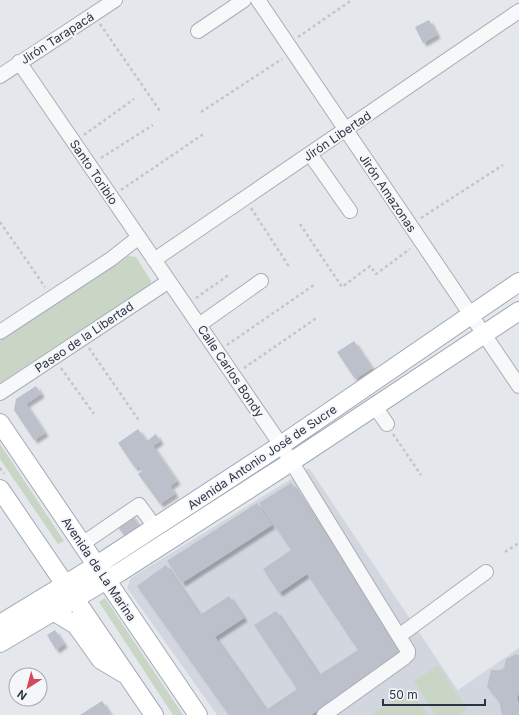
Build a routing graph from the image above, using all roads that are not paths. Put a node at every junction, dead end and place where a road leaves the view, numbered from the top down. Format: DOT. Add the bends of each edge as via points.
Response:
graph roads {
  1 [pos="115,0"];
  2 [pos="244,0"];
  3 [pos="258,0"];
  4 [pos="519,11"];
  5 [pos="198,31"];
  6 [pos="19,62"];
  7 [pos="0,76"];
  8 [pos="345,130"];
  9 [pos="310,154"];
  10 [pos="350,211"];
  11 [pos="139,237"];
  12 [pos="154,260"];
  13 [pos="169,281"];
  14 [pos="261,281"];
  15 [pos="519,282"];
  16 [pos="519,311"];
  17 [pos="470,314"];
  18 [pos="199,325"];
  19 [pos="0,332"];
  20 [pos="484,334"];
  21 [pos="519,386"];
  22 [pos="0,393"];
  23 [pos="376,408"];
  24 [pos="0,423"];
  25 [pos="387,424"];
  26 [pos="281,445"];
  27 [pos="291,462"];
  28 [pos="0,489"];
  29 [pos="155,527"];
  30 [pos="82,544"];
  31 [pos="102,572"];
  32 [pos="486,572"];
  33 [pos="66,585"];
  34 [pos="53,611"];
  35 [pos="0,624"];
  36 [pos="399,636"];
  37 [pos="0,643"];
  38 [pos="128,676"];
  39 [pos="154,715"];
  40 [pos="198,715"];
  41 [pos="324,715"];
  1 -- 6 [label="street, Jirón Tarapacá"];
  2 -- 5 [label="street"];
  3 -- 8 [label="street, Jirón Amazonas"];
  4 -- 8 [label="street, Jirón Libertad"];
  6 -- 7 [label="street, Jirón Tarapacá"];
  6 -- 11 [label="street, Santo Toribio"];
  8 -- 9 [label="street, Jirón Libertad"];
  8 -- 17 [label="street, Jirón Amazonas"];
  9 -- 10 [label="street"];
  9 -- 12 [label="street, Jirón Libertad"];
  11 -- 12 [label="street, Santo Toribio"];
  11 -- 19 [label="street"];
  12 -- 13 [label="street, Santo Toribio"];
  13 -- 18 [label="street, Calle Carlos Bondy"];
  13 -- 22 [label="street, Paseo de la Libertad"];
  14 -- 18 [label="street"];
  15 -- 17 [label="main road, Avenida Antonio José de Sucre"];
  16 -- 20 [label="main road, Avenida Antonio José de Sucre"];
  17 -- 20 [label="street, Jirón Amazonas"];
  17 -- 26 [label="main road, Avenida Antonio José de Sucre"];
  18 -- 26 [label="street, Calle Carlos Bondy"];
  20 -- 21 [label="street, Jirón Amazonas"];
  20 -- 23 [label="main road, Avenida Antonio José de Sucre"];
  23 -- 25 [label="street"];
  23 -- 27 [label="main road, Avenida Antonio José de Sucre"];
  24 -- 30 [label="main road, Avenida de La Marina"];
  26 -- 27 [label="street, Calle Carlos Bondy"];
  26 -- 29 [label="main road, Avenida Antonio José de Sucre"];
  27 -- 31 [label="main road, Avenida Antonio José de Sucre"];
  27 -- 36 [label="street, Calle Carlos Bondy"];
  28 -- 33 [label="main road"];
  29 -- 30 [label="street" via="139,505"];
  29 -- 31 [label="main road, Avenida Antonio José de Sucre"];
  30 -- 31 [label="main road, Avenida de La Marina"];
  31 -- 33 [label="main road, Avenida Antonio José de Sucre"];
  31 -- 40 [label="main road, Avenida de La Marina"];
  32 -- 36 [label="street"];
  33 -- 34 [label="main road, Avenida Antonio José de Sucre"];
  33 -- 35 [label="main road, Avenida Antonio José de Sucre"];
  33 -- 38 [label="main road"];
  34 -- 37 [label="main road, Avenida Antonio José de Sucre"];
  34 -- 38 [label="main road" via="76,625 101,660"];
  36 -- 41 [label="street, Calle Carlos Bondy" via="408,654"];
  38 -- 39 [label="main road"];
}
